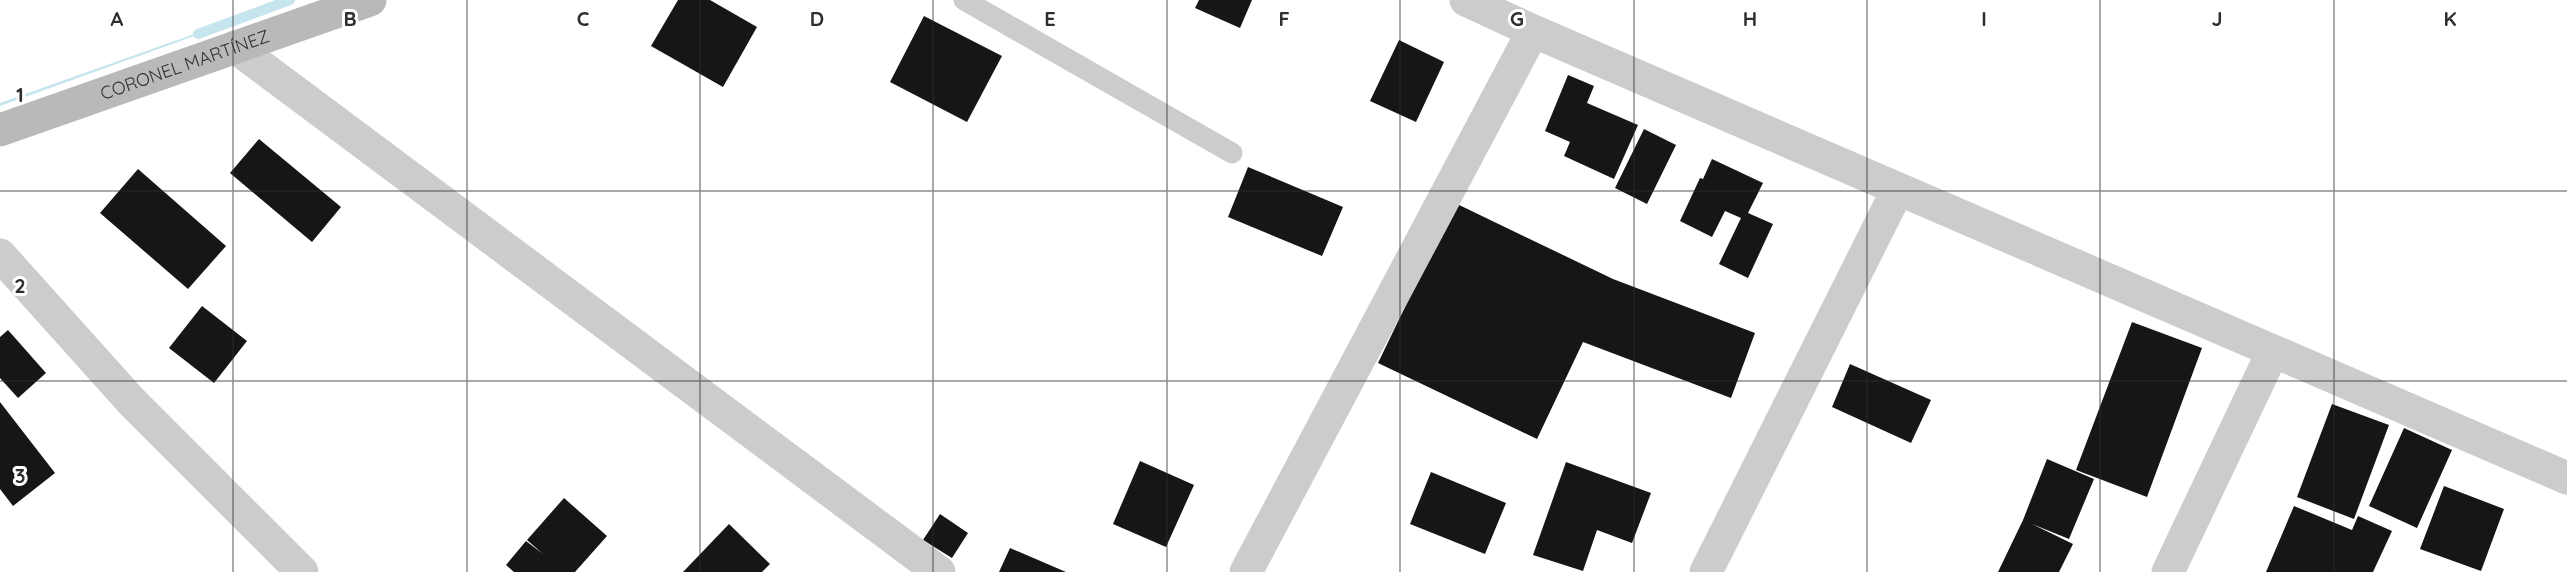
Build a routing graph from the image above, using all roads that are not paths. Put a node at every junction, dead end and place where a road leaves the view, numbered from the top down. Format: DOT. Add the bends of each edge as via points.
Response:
graph roads {
  1 [pos="370,0"];
  2 [pos="964,0"];
  3 [pos="1466,0"];
  4 [pos="1533,31"];
  5 [pos="235,47"];
  6 [pos="0,130"];
  7 [pos="1232,153"];
  8 [pos="1898,189"];
  9 [pos="0,255"];
  10 [pos="2273,351"];
  11 [pos="2567,478"];
  12 [pos="302,572"];
  13 [pos="939,572"];
  14 [pos="1245,572"];
  15 [pos="1706,572"];
  16 [pos="2168,572"];
  1 -- 5 [label="main road, CORONEL MARTÍNEZ"];
  2 -- 7 [label="lane"];
  3 -- 4 [label="street"];
  4 -- 8 [label="street"];
  4 -- 14 [label="street"];
  5 -- 6 [label="main road, CORONEL MARTÍNEZ"];
  5 -- 13 [label="street"];
  8 -- 10 [label="street"];
  8 -- 15 [label="street"];
  9 -- 12 [label="street" via="132,402"];
  10 -- 11 [label="street"];
  10 -- 16 [label="street"];
}
